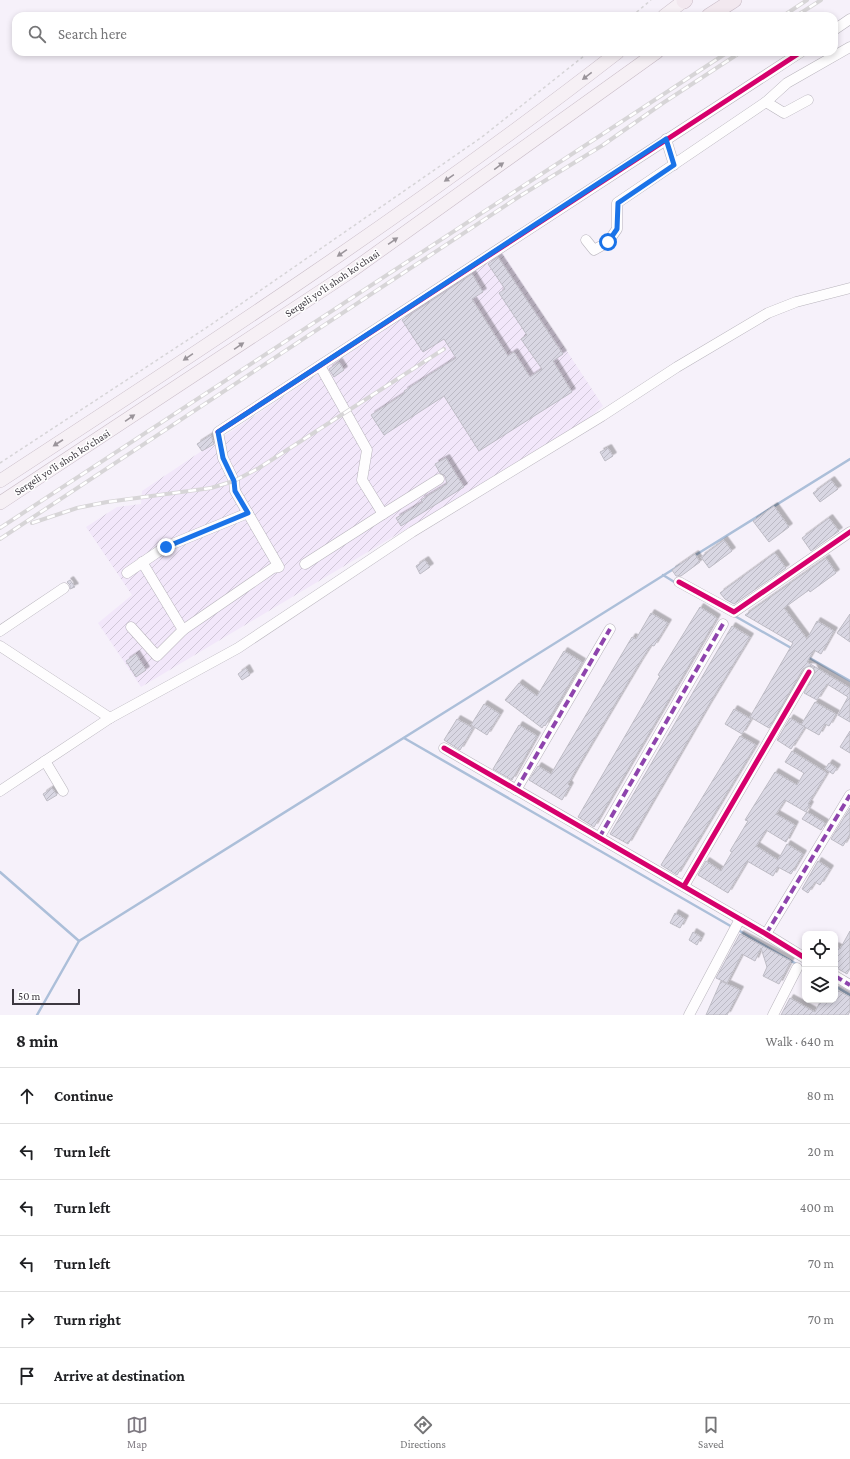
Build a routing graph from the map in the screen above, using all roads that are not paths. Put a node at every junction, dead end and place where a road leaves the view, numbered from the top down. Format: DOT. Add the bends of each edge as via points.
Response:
graph roads {
  1 [pos="684,0"];
  2 [pos="727,0"];
  3 [pos="734,0"];
  4 [pos="669,12"];
  5 [pos="713,12"];
  6 [pos="714,12"];
  7 [pos="850,20"];
  8 [pos="838,28"];
  9 [pos="850,47"];
  10 [pos="838,54"];
  11 [pos="613,56"];
  12 [pos="651,56"];
  13 [pos="795,56"];
  14 [pos="835,56"];
  15 [pos="808,100"];
  16 [pos="766,102"];
  17 [pos="666,139"];
  18 [pos="674,165"];
  19 [pos="586,240"];
  20 [pos="850,288"];
  21 [pos="320,366"];
  22 [pos="439,479"];
  23 [pos="0,481"];
  24 [pos="0,503"];
  25 [pos="248,513"];
  26 [pos="383,514"];
  27 [pos="850,532"];
  28 [pos="142,562"];
  29 [pos="305,564"];
  30 [pos="127,573"];
  31 [pos="679,582"];
  32 [pos="64,588"];
  33 [pos="723,624"];
  34 [pos="131,627"];
  35 [pos="610,629"];
  36 [pos="183,630"];
  37 [pos="0,631"];
  38 [pos="0,646"];
  39 [pos="809,672"];
  40 [pos="110,718"];
  41 [pos="444,748"];
  42 [pos="45,761"];
  43 [pos="516,790"];
  44 [pos="0,791"];
  45 [pos="63,791"];
  46 [pos="850,795"];
  47 [pos="599,838"];
  48 [pos="684,886"];
  49 [pos="737,925"];
  50 [pos="766,934"];
  51 [pos="802,956"];
  52 [pos="797,968"];
  53 [pos="838,978"];
  54 [pos="850,985"];
  55 [pos="689,1015"];
  56 [pos="773,1015"];
  1 -- 4 [label="main road"];
  2 -- 5 [label="main road"];
  3 -- 6 [label="highway"];
  7 -- 8 [label="street"];
  9 -- 10 [label="street"];
  11 -- 23 [label="main road, Sergeli yo‘li shoh ko‘chasi, one-way" via="464,167 341,254"];
  24 -- 12 [label="main road, Sergeli yo‘li shoh ko‘chasi, one-way" via="350,272"];
  13 -- 17 [label="street"];
  14 -- 16 [label="street" via="787,84"];
  15 -- 16 [label="street" via="784,113"];
  16 -- 18 [label="street"];
  17 -- 18 [label="street"];
  17 -- 21 [label="street"];
  18 -- 19 [label="street" via="618,203 617,229 608,242 594,250"];
  20 -- 40 [label="street" via="796,302 768,313 412,532 238,648"];
  21 -- 25 [label="street" via="218,432 223,458 234,481 235,491"];
  21 -- 26 [label="street" via="367,450 362,480"];
  22 -- 26 [label="street"];
  25 -- 28 [label="street" via="166,547"];
  25 -- 36 [label="street" via="279,567"];
  26 -- 29 [label="street"];
  27 -- 31 [label="street" via="734,612"];
  28 -- 30 [label="street"];
  28 -- 36 [label="street"];
  32 -- 37 [label="street"];
  33 -- 47 [label="street"];
  34 -- 36 [label="street" via="156,656"];
  35 -- 43 [label="street"];
  38 -- 40 [label="street"];
  39 -- 48 [label="street"];
  40 -- 42 [label="street"];
  41 -- 43 [label="street"];
  42 -- 44 [label="street"];
  42 -- 45 [label="street"];
  43 -- 47 [label="street"];
  46 -- 50 [label="street"];
  47 -- 48 [label="street"];
  48 -- 49 [label="street"];
  49 -- 50 [label="street"];
  49 -- 55 [label="street"];
  50 -- 51 [label="street"];
  52 -- 56 [label="street"];
  53 -- 54 [label="street"];
}
